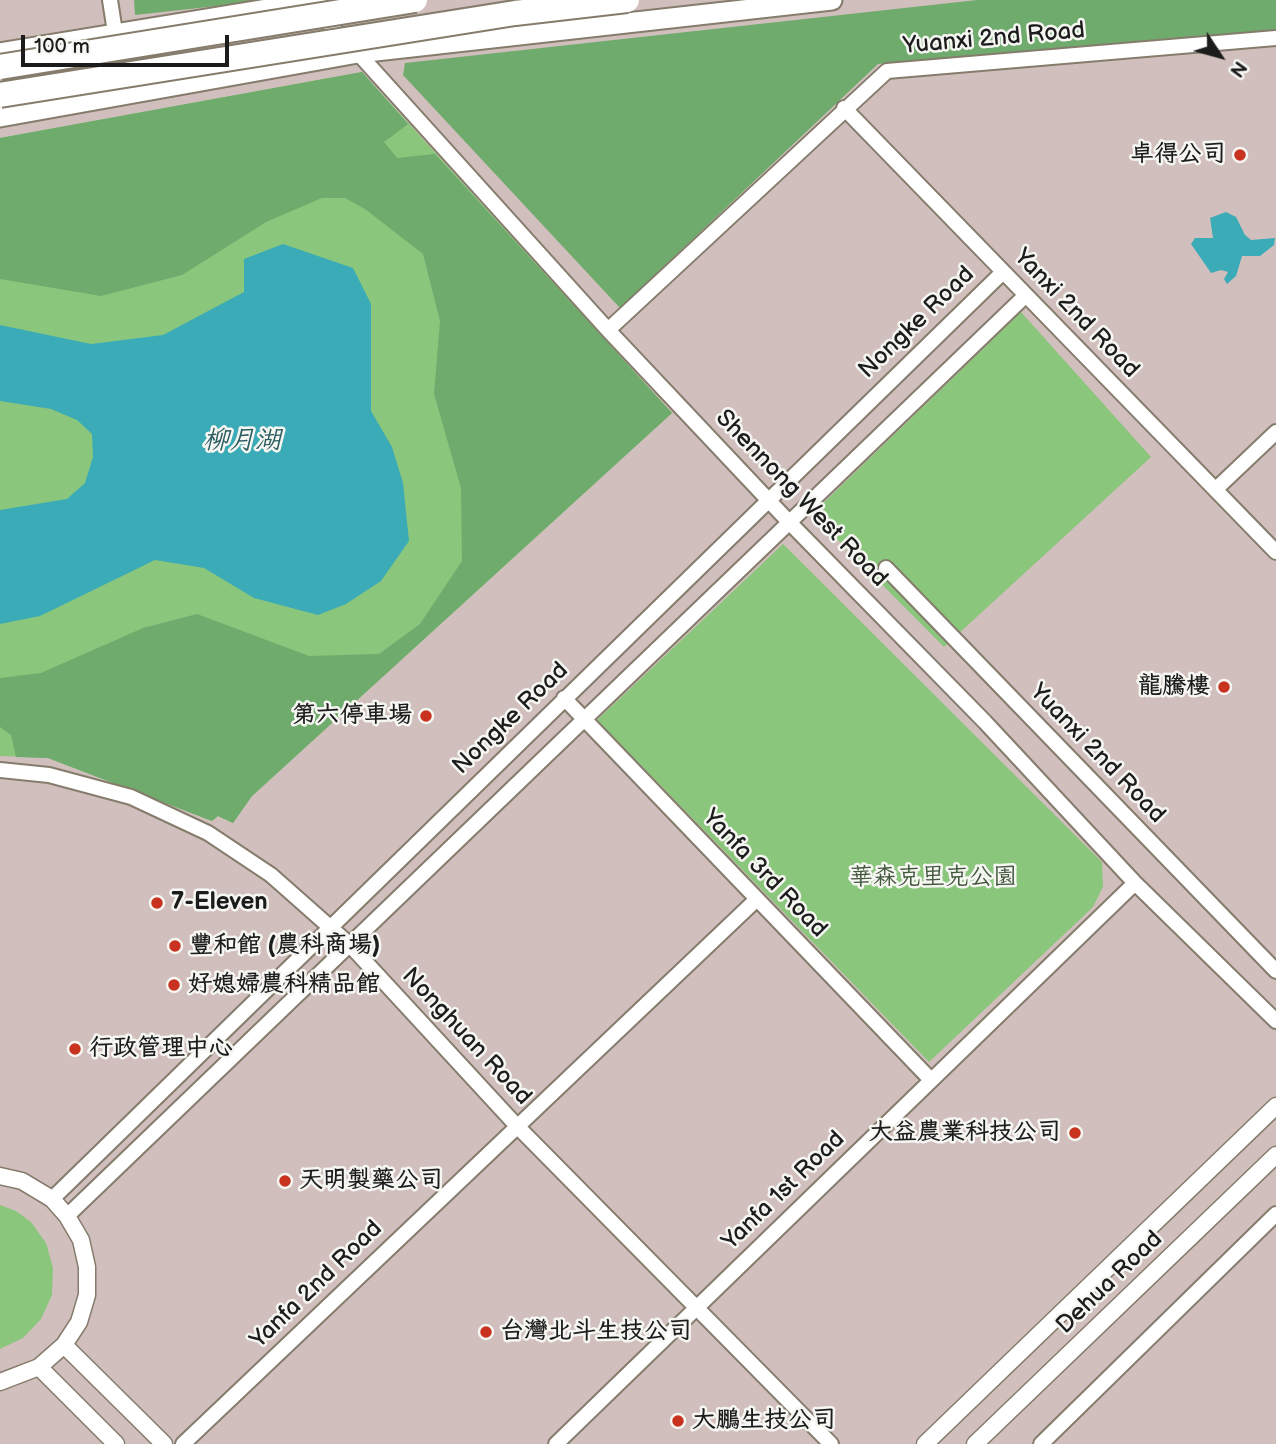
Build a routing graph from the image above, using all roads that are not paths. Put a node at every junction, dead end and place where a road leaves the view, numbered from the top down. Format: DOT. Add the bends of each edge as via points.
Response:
graph roads {
  1 [pos="110,0"];
  2 [pos="415,0"];
  3 [pos="627,0"];
  4 [pos="832,0"];
  5 [pos="310,1"];
  6 [pos="115,32"];
  7 [pos="1276,38"];
  8 [pos="0,53"];
  9 [pos="358,53"];
  10 [pos="0,67"];
  11 [pos="0,95"];
  12 [pos="844,108"];
  13 [pos="0,117"];
  14 [pos="1003,272"];
  15 [pos="1025,296"];
  16 [pos="608,330"];
  17 [pos="1276,432"];
  18 [pos="1216,489"];
  19 [pos="768,499"];
  20 [pos="789,522"];
  21 [pos="1276,552"];
  22 [pos="886,568"];
  23 [pos="564,698"];
  24 [pos="584,719"];
  25 [pos="0,770"];
  26 [pos="1135,883"];
  27 [pos="757,899"];
  28 [pos="331,927"];
  29 [pos="349,944"];
  30 [pos="1276,971"];
  31 [pos="1276,1021"];
  32 [pos="931,1080"];
  33 [pos="1276,1106"];
  34 [pos="516,1125"];
  35 [pos="1276,1154"];
  36 [pos="0,1176"];
  37 [pos="52,1199"];
  38 [pos="1276,1214"];
  39 [pos="67,1216"];
  40 [pos="696,1308"];
  41 [pos="64,1345"];
  42 [pos="39,1367"];
  43 [pos="0,1382"];
  44 [pos="116,1444"];
  45 [pos="164,1444"];
  46 [pos="183,1444"];
  47 [pos="555,1444"];
  48 [pos="831,1444"];
  49 [pos="925,1444"];
  50 [pos="975,1444"];
  51 [pos="1041,1444"];
  1 -- 6 [label="street"];
  2 -- 10 [label="highway, bridge"];
  3 -- 11 [label="highway, bridge" via="515,13"];
  4 -- 9 [label="main road"];
  5 -- 6 [label="main road"];
  5 -- 9 [label="street, Shennong West Road"];
  6 -- 8 [label="main road"];
  7 -- 12 [label="street, Yuanxi 2nd Road" via="887,71"];
  9 -- 13 [label="main road"];
  9 -- 16 [label="street, Shennong West Road"];
  12 -- 14 [label="street, Yanxi 2nd Road"];
  12 -- 16 [label="street, Yuanxi 2nd Road"];
  14 -- 15 [label="street, Yanxi 2nd Road"];
  14 -- 19 [label="street, Nongke Road"];
  15 -- 18 [label="street, Yanxi 2nd Road"];
  15 -- 20 [label="street, Nongke Road"];
  16 -- 19 [label="street, Shennong West Road"];
  17 -- 18 [label="street"];
  18 -- 21 [label="street, Yanxi 2nd Road"];
  19 -- 20 [label="street, Shennong West Road"];
  19 -- 23 [label="street, Nongke Road"];
  20 -- 24 [label="street, Nongke Road"];
  20 -- 26 [label="street, Shennong West Road" via="1004,741"];
  22 -- 30 [label="street, Yuanxi 2nd Road"];
  23 -- 24 [label="street, Yanfa 3rd Road"];
  23 -- 28 [label="street, Nongke Road"];
  24 -- 27 [label="street, Yanfa 3rd Road"];
  24 -- 29 [label="street, Nongke Road"];
  25 -- 28 [label="street, Nonghuan Road" via="91,784 171,814 242,853"];
  26 -- 31 [label="street, Shennong West Road"];
  26 -- 32 [label="street, Yanfa 1st Road"];
  27 -- 32 [label="street, Yanfa 3rd Road"];
  27 -- 34 [label="street, Yanfa 2nd Road"];
  28 -- 29 [label="street, Nonghuan Road"];
  28 -- 37 [label="street, Nongke Road"];
  29 -- 34 [label="street, Nonghuan Road"];
  29 -- 39 [label="street, Nongke Road"];
  32 -- 40 [label="street, Yanfa 1st Road"];
  33 -- 49 [label="street"];
  34 -- 40 [label="street, Nonghuan Road"];
  34 -- 46 [label="street, Yanfa 2nd Road"];
  35 -- 50 [label="street, Dehua Road"];
  36 -- 37 [label="street" via="22,1181"];
  37 -- 39 [label="street"];
  38 -- 51 [label="street"];
  39 -- 41 [label="street" via="81,1240 88,1267 87,1295 79,1322"];
  40 -- 47 [label="street, Yanfa 1st Road"];
  40 -- 48 [label="street, Nonghuan Road"];
  41 -- 42 [label="street"];
  41 -- 45 [label="street"];
  42 -- 43 [label="street"];
  42 -- 44 [label="street"];
}
